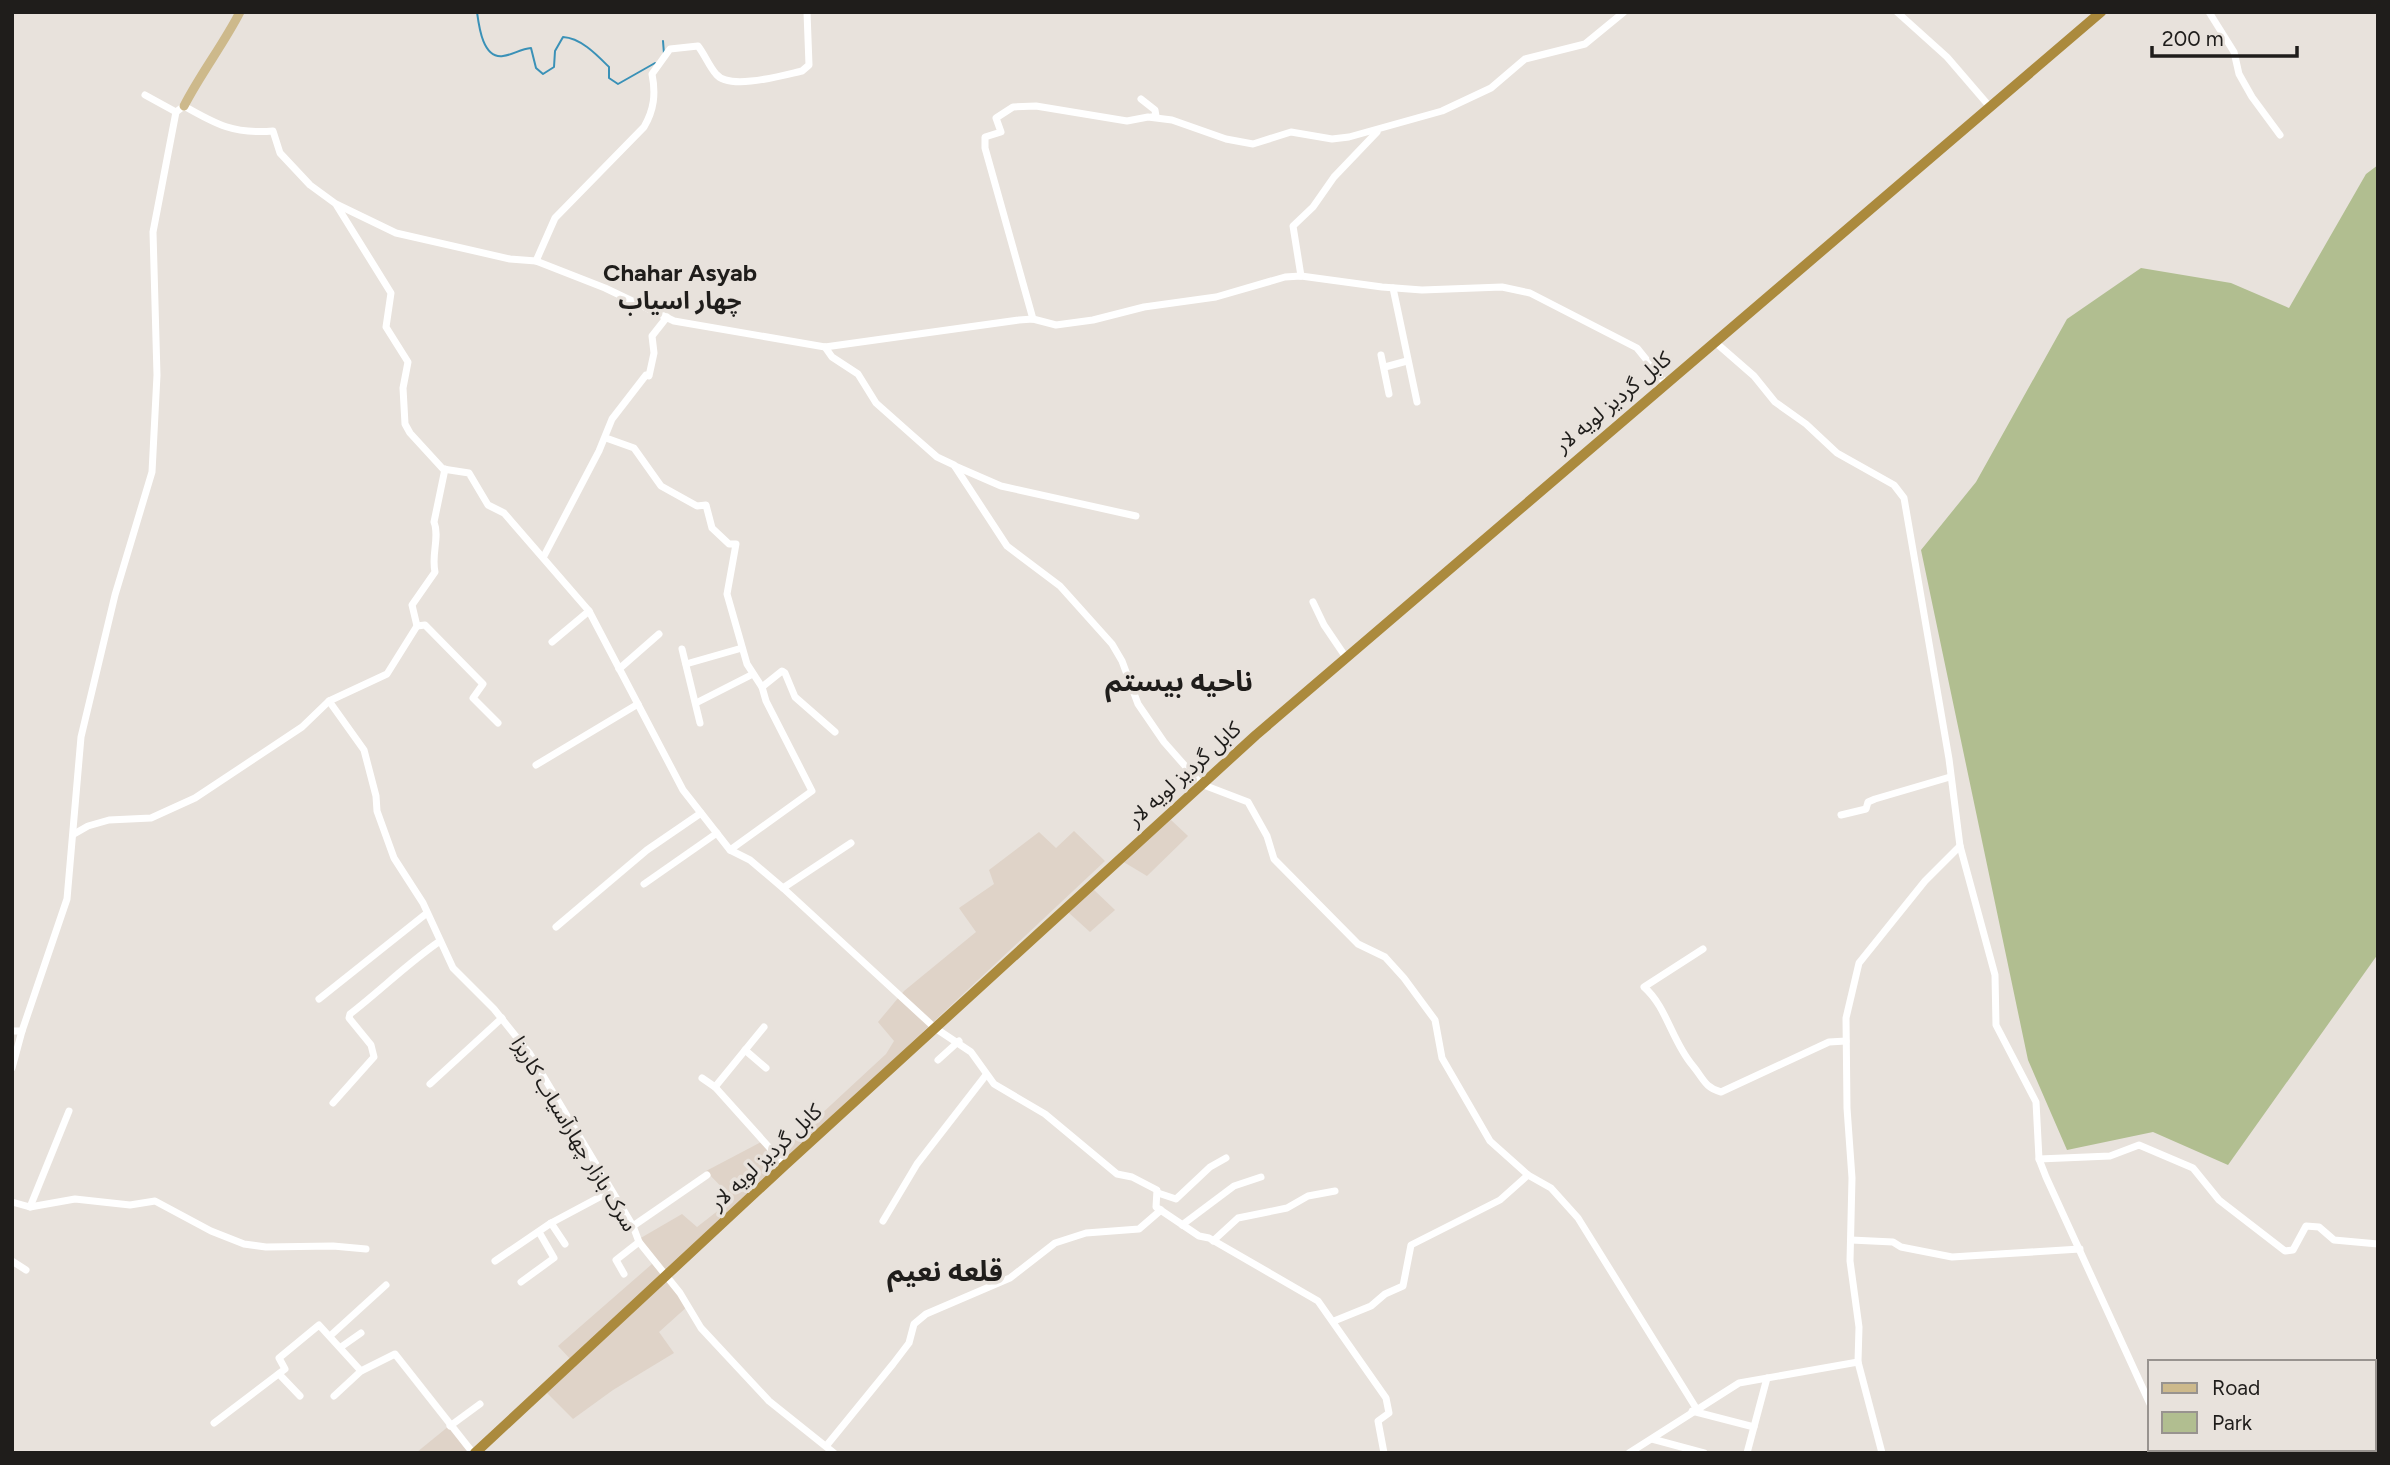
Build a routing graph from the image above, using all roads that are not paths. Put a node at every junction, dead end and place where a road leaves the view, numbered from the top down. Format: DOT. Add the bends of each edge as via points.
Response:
graph roads {
  1 [pos="240,12"];
  2 [pos="807,12"];
  3 [pos="1624,12"];
  4 [pos="1897,12"];
  5 [pos="2101,12"];
  6 [pos="2209,12"];
  7 [pos="145,95"];
  8 [pos="1141,99"];
  9 [pos="1990,107"];
  10 [pos="180,109"];
  11 [pos="1148,117"];
  12 [pos="1377,131"];
  13 [pos="2280,135"];
  14 [pos="337,204"];
  15 [pos="536,261"];
  16 [pos="1301,276"];
  17 [pos="1393,288"];
  18 [pos="667,317"];
  19 [pos="1033,319"];
  20 [pos="1715,342"];
  21 [pos="825,347"];
  22 [pos="1381,355"];
  23 [pos="1407,361"];
  24 [pos="1385,367"];
  25 [pos="1666,384"];
  26 [pos="1389,394"];
  27 [pos="1417,402"];
  28 [pos="606,438"];
  29 [pos="954,465"];
  30 [pos="446,470"];
  31 [pos="1136,516"];
  32 [pos="544,556"];
  33 [pos="1313,602"];
  34 [pos="589,611"];
  35 [pos="417,626"];
  36 [pos="659,634"];
  37 [pos="552,642"];
  38 [pos="742,648"];
  39 [pos="682,649"];
  40 [pos="1345,656"];
  41 [pos="686,664"];
  42 [pos="619,669"];
  43 [pos="753,674"];
  44 [pos="762,687"];
  45 [pos="329,701"];
  46 [pos="696,703"];
  47 [pos="638,704"];
  48 [pos="498,723"];
  49 [pos="700,723"];
  50 [pos="835,732"];
  51 [pos="536,765"];
  52 [pos="1950,777"];
  53 [pos="1201,784"];
  54 [pos="701,813"];
  55 [pos="1841,815"];
  56 [pos="717,833"];
  57 [pos="74,834"];
  58 [pos="851,843"];
  59 [pos="1960,846"];
  60 [pos="730,850"];
  61 [pos="644,884"];
  62 [pos="783,888"];
  63 [pos="427,913"];
  64 [pos="556,927"];
  65 [pos="440,941"];
  66 [pos="1703,949"];
  67 [pos="319,999"];
  68 [pos="502,1018"];
  69 [pos="764,1027"];
  70 [pos="935,1028"];
  71 [pos="12,1031"];
  72 [pos="22,1031"];
  73 [pos="959,1041"];
  74 [pos="1846,1041"];
  75 [pos="745,1050"];
  76 [pos="938,1060"];
  77 [pos="12,1068"];
  78 [pos="766,1068"];
  79 [pos="986,1076"];
  80 [pos="702,1078"];
  81 [pos="429,1084"];
  82 [pos="715,1087"];
  83 [pos="332,1103"];
  84 [pos="69,1111"];
  85 [pos="1226,1158"];
  86 [pos="2039,1160"];
  87 [pos="785,1164"];
  88 [pos="707,1175"];
  89 [pos="1528,1175"];
  90 [pos="1261,1177"];
  91 [pos="611,1191"];
  92 [pos="1335,1191"];
  93 [pos="1158,1193"];
  94 [pos="12,1202"];
  95 [pos="30,1207"];
  96 [pos="1161,1210"];
  97 [pos="883,1221"];
  98 [pos="551,1223"];
  99 [pos="1182,1225"];
  100 [pos="633,1226"];
  101 [pos="539,1232"];
  102 [pos="1851,1240"];
  103 [pos="1213,1241"];
  104 [pos="639,1242"];
  105 [pos="565,1244"];
  106 [pos="2378,1244"];
  107 [pos="366,1249"];
  108 [pos="2080,1249"];
  109 [pos="12,1261"];
  110 [pos="495,1261"];
  111 [pos="26,1270"];
  112 [pos="624,1274"];
  113 [pos="666,1278"];
  114 [pos="521,1282"];
  115 [pos="386,1285"];
  116 [pos="1334,1321"];
  117 [pos="361,1333"];
  118 [pos="330,1336"];
  119 [pos="341,1347"];
  120 [pos="1858,1362"];
  121 [pos="361,1371"];
  122 [pos="279,1374"];
  123 [pos="1767,1378"];
  124 [pos="300,1396"];
  125 [pos="334,1396"];
  126 [pos="2148,1400"];
  127 [pos="480,1404"];
  128 [pos="1694,1409"];
  129 [pos="214,1423"];
  130 [pos="450,1426"];
  131 [pos="1754,1427"];
  132 [pos="1652,1439"];
  133 [pos="827,1445"];
  134 [pos="475,1453"];
  135 [pos="834,1453"];
  136 [pos="1384,1453"];
  137 [pos="1629,1453"];
  138 [pos="1704,1453"];
  139 [pos="1747,1453"];
  140 [pos="1882,1453"];
  1 -- 10 [label="main road" via="219,53"];
  2 -- 15 [label="street" via="809,65 802,71 742,82 724,80 698,46 670,49 652,74 654,100 644,127 555,218"];
  3 -- 12 [label="street" via="1585,44 1525,59 1490,88 1442,111 1423,113"];
  4 -- 9 [label="street" via="1948,57"];
  5 -- 9 [label="highway, کابل گردیز لویه لار"];
  6 -- 13 [label="street" via="2234,52 2239,74 2252,97"];
  7 -- 10 [label="street"];
  8 -- 11 [label="street" via="1155,110 1156,116"];
  9 -- 20 [label="highway, کابل گردیز لویه لار"];
  10 -- 14 [label="street" via="243,133 273,131 280,153"];
  10 -- 57 [label="street" via="153,232 157,375 152,472 115,595 81,737"];
  11 -- 12 [label="street" via="1253,144 1291,132 1332,139"];
  11 -- 19 [label="street" via="1127,121 1036,106 1013,107 996,118 1001,132 985,137"];
  12 -- 16 [label="street" via="1293,226"];
  14 -- 15 [label="street" via="396,233"];
  14 -- 30 [label="street" via="391,293 386,327 408,362 403,388 405,424"];
  15 -- 18 [label="street"];
  16 -- 17 [label="street"];
  16 -- 19 [label="street" via="1093,320 1056,324"];
  17 -- 23 [label="street"];
  17 -- 25 [label="street" via="1502,286 1530,293 1637,348"];
  18 -- 21 [label="street"];
  18 -- 28 [label="street" via="652,336 649,376 612,419"];
  19 -- 21 [label="street"];
  20 -- 25 [label="highway, کابل گردیز لویه لار"];
  20 -- 52 [label="street" via="1754,376 1775,402 1837,453 1894,485 1904,498"];
  21 -- 29 [label="street" via="858,374 876,403 937,457"];
  22 -- 24 [label="street"];
  23 -- 24 [label="street"];
  23 -- 27 [label="street"];
  24 -- 26 [label="street"];
  25 -- 40 [label="highway, کابل گردیز لویه لار"];
  28 -- 32 [label="street"];
  28 -- 38 [label="street" via="634,448 661,486 697,506 706,505 712,528 729,544 736,544 727,594"];
  29 -- 31 [label="street" via="1001,486"];
  29 -- 53 [label="street" via="1007,546 1060,586 1112,644 1138,704"];
  30 -- 32 [label="street" via="468,473 488,505 505,513"];
  30 -- 35 [label="street" via="434,522 435,572 412,605"];
  32 -- 34 [label="street" via="550,570"];
  33 -- 40 [label="street"];
  34 -- 37 [label="street"];
  34 -- 42 [label="street"];
  35 -- 45 [label="street" via="387,674"];
  35 -- 48 [label="street" via="425,625 483,684 473,698"];
  36 -- 42 [label="street"];
  38 -- 41 [label="street"];
  38 -- 43 [label="street"];
  39 -- 41 [label="street"];
  40 -- 53 [label="highway, کابل گردیز لویه لار"];
  41 -- 46 [label="street"];
  42 -- 47 [label="street"];
  43 -- 44 [label="street"];
  43 -- 46 [label="street"];
  44 -- 50 [label="street" via="782,671 795,697"];
  44 -- 60 [label="street" via="812,791"];
  45 -- 57 [label="street" via="302,727 195,799 151,818 109,820"];
  45 -- 63 [label="street, سرک بازار چهارآسیاب کاریزا" via="364,750 377,811 394,858"];
  46 -- 49 [label="street"];
  47 -- 51 [label="street"];
  47 -- 54 [label="street" via="683,790"];
  52 -- 55 [label="street" via="1875,799 1866,809"];
  52 -- 59 [label="street"];
  53 -- 70 [label="highway, کابل گردیز لویه لار"];
  53 -- 89 [label="street" via="1248,802 1274,859 1358,944 1385,957 1404,978 1435,1020 1443,1058 1490,1141"];
  54 -- 56 [label="street"];
  54 -- 64 [label="street" via="647,850"];
  56 -- 60 [label="street"];
  56 -- 61 [label="street"];
  57 -- 72 [label="street" via="67,899"];
  58 -- 62 [label="street"];
  59 -- 74 [label="street" via="1859,962 1846,1018"];
  59 -- 86 [label="street" via="1995,975 1996,1025 2036,1102"];
  60 -- 62 [label="street" via="750,860"];
  62 -- 70 [label="street"];
  63 -- 65 [label="street, سرک بازار چهارآسیاب کاریزا"];
  63 -- 67 [label="street"];
  65 -- 68 [label="street, سرک بازار چهارآسیاب کاریزا" via="453,968"];
  65 -- 83 [label="street" via="351,1014 349,1018 371,1045 374,1057"];
  66 -- 74 [label="street" via="1644,987 1659,1006 1681,1054 1710,1090 1721,1092 1829,1042"];
  68 -- 81 [label="street"];
  68 -- 91 [label="street, سرک بازار چهارآسیاب کاریزا" via="530,1054"];
  69 -- 75 [label="street"];
  70 -- 73 [label="street"];
  70 -- 87 [label="highway, کابل گردیز لویه لار"];
  71 -- 72 [label="street"];
  72 -- 77 [label="street"];
  73 -- 76 [label="street"];
  73 -- 79 [label="street"];
  74 -- 102 [label="street"];
  75 -- 78 [label="street"];
  75 -- 82 [label="street"];
  79 -- 93 [label="street" via="1045,1114 1117,1174 1132,1177"];
  79 -- 97 [label="street" via="918,1164"];
  80 -- 82 [label="street"];
  82 -- 87 [label="street"];
  84 -- 95 [label="street"];
  85 -- 93 [label="street" via="1176,1199"];
  86 -- 106 [label="street" via="2110,1156 2139,1145 2193,1168 2219,1200 2285,1251 2293,1250 2306,1226 2319,1227 2334,1240"];
  86 -- 108 [label="street"];
  87 -- 113 [label="highway, کابل گردیز لویه لار"];
  88 -- 100 [label="street"];
  89 -- 116 [label="street" via="1500,1200 1412,1245 1403,1286"];
  89 -- 128 [label="street" via="1550,1188 1578,1218"];
  90 -- 99 [label="street" via="1234,1186"];
  91 -- 98 [label="street"];
  91 -- 100 [label="street, سرک بازار چهارآسیاب کاریزا"];
  92 -- 103 [label="street" via="1308,1196 1287,1208 1238,1217"];
  93 -- 96 [label="street" via="1156,1207"];
  94 -- 95 [label="street"];
  95 -- 107 [label="street" via="75,1199 130,1205 155,1201 244,1244"];
  96 -- 99 [label="street"];
  96 -- 133 [label="street" via="1139,1229 1086,1234 1055,1243 1010,1278 926,1314 914,1324 909,1343"];
  98 -- 101 [label="street"];
  98 -- 105 [label="street"];
  99 -- 103 [label="street"];
  100 -- 104 [label="street, سرک بازار چهارآسیاب کاریزا"];
  101 -- 110 [label="street"];
  101 -- 114 [label="street" via="554,1259"];
  102 -- 108 [label="street" via="1893,1242 1952,1257"];
  102 -- 120 [label="street"];
  103 -- 116 [label="street" via="1318,1301"];
  104 -- 112 [label="street" via="616,1260"];
  104 -- 113 [label="street, سرک بازار چهارآسیاب کاریزا"];
  108 -- 126 [label="street"];
  109 -- 111 [label="street"];
  113 -- 133 [label="street, سرک بازار چهارآسیاب کاریزا" via="701,1328 769,1401"];
  113 -- 134 [label="highway, کابل گردیز لویه لار"];
  115 -- 118 [label="street"];
  116 -- 136 [label="street" via="1386,1398 1389,1413 1378,1420"];
  117 -- 119 [label="street"];
  118 -- 119 [label="street"];
  118 -- 122 [label="street" via="319,1325 279,1358 286,1368"];
  119 -- 121 [label="street"];
  120 -- 123 [label="street"];
  120 -- 140 [label="street"];
  121 -- 125 [label="street"];
  121 -- 130 [label="street" via="395,1354"];
  122 -- 124 [label="street"];
  122 -- 129 [label="street"];
  123 -- 128 [label="street" via="1739,1383"];
  123 -- 131 [label="street"];
  127 -- 130 [label="street"];
  128 -- 131 [label="street"];
  128 -- 132 [label="street"];
  130 -- 134 [label="street"];
  131 -- 139 [label="street"];
  132 -- 137 [label="street"];
  132 -- 138 [label="street"];
  133 -- 135 [label="street, سرک بازار چهارآسیاب کاریزا"];
}
